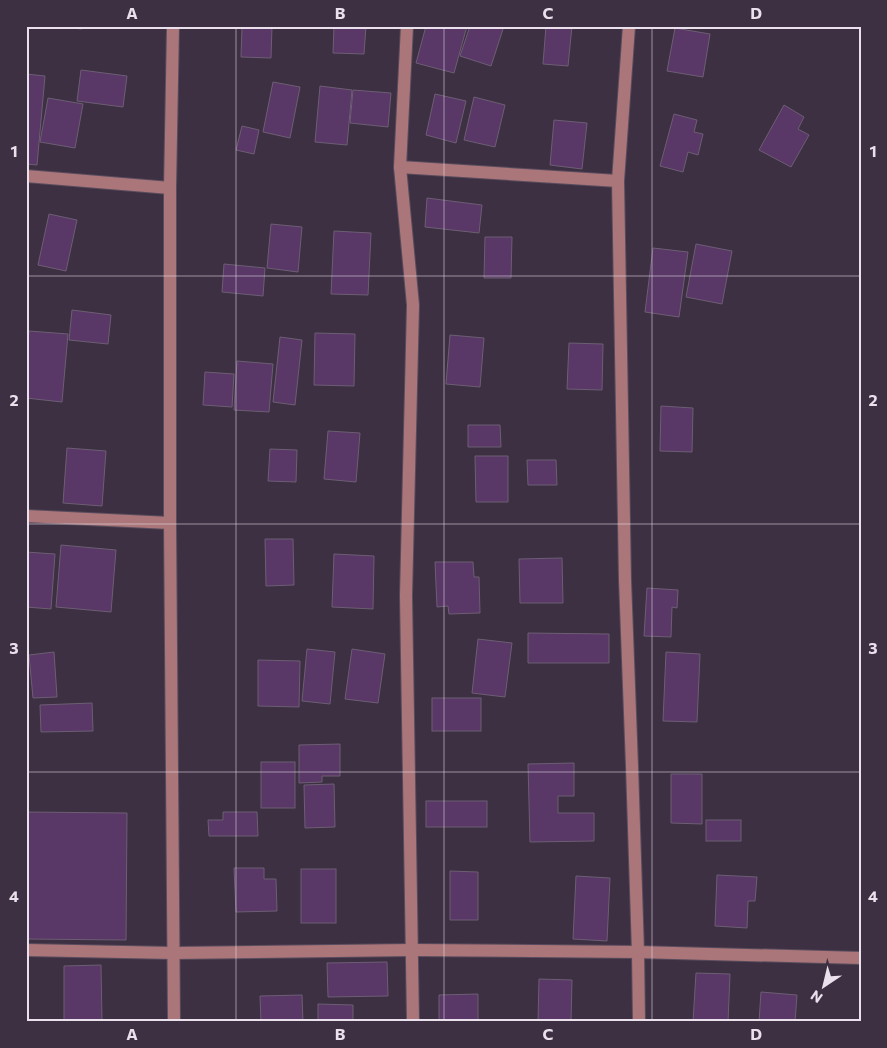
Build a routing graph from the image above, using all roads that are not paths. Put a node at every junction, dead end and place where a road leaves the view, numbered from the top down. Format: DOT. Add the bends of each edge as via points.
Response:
graph roads {
  1 [pos="173,26"];
  2 [pos="407,26"];
  3 [pos="629,26"];
  4 [pos="400,167"];
  5 [pos="26,176"];
  6 [pos="618,181"];
  7 [pos="170,188"];
  8 [pos="26,516"];
  9 [pos="170,523"];
  10 [pos="26,950"];
  11 [pos="412,950"];
  12 [pos="638,952"];
  13 [pos="173,953"];
  14 [pos="861,958"];
  15 [pos="174,1022"];
  16 [pos="413,1022"];
  17 [pos="639,1022"];
  1 -- 7 [label="street"];
  2 -- 4 [label="street"];
  3 -- 6 [label="street"];
  4 -- 6 [label="street"];
  4 -- 11 [label="street" via="413,305 406,596"];
  5 -- 7 [label="street"];
  6 -- 12 [label="street" via="625,580"];
  7 -- 9 [label="street"];
  8 -- 9 [label="street"];
  9 -- 13 [label="street"];
  10 -- 13 [label="street"];
  11 -- 12 [label="street"];
  11 -- 13 [label="street"];
  11 -- 16 [label="street"];
  12 -- 14 [label="street"];
  12 -- 17 [label="street"];
  13 -- 15 [label="street"];
}
